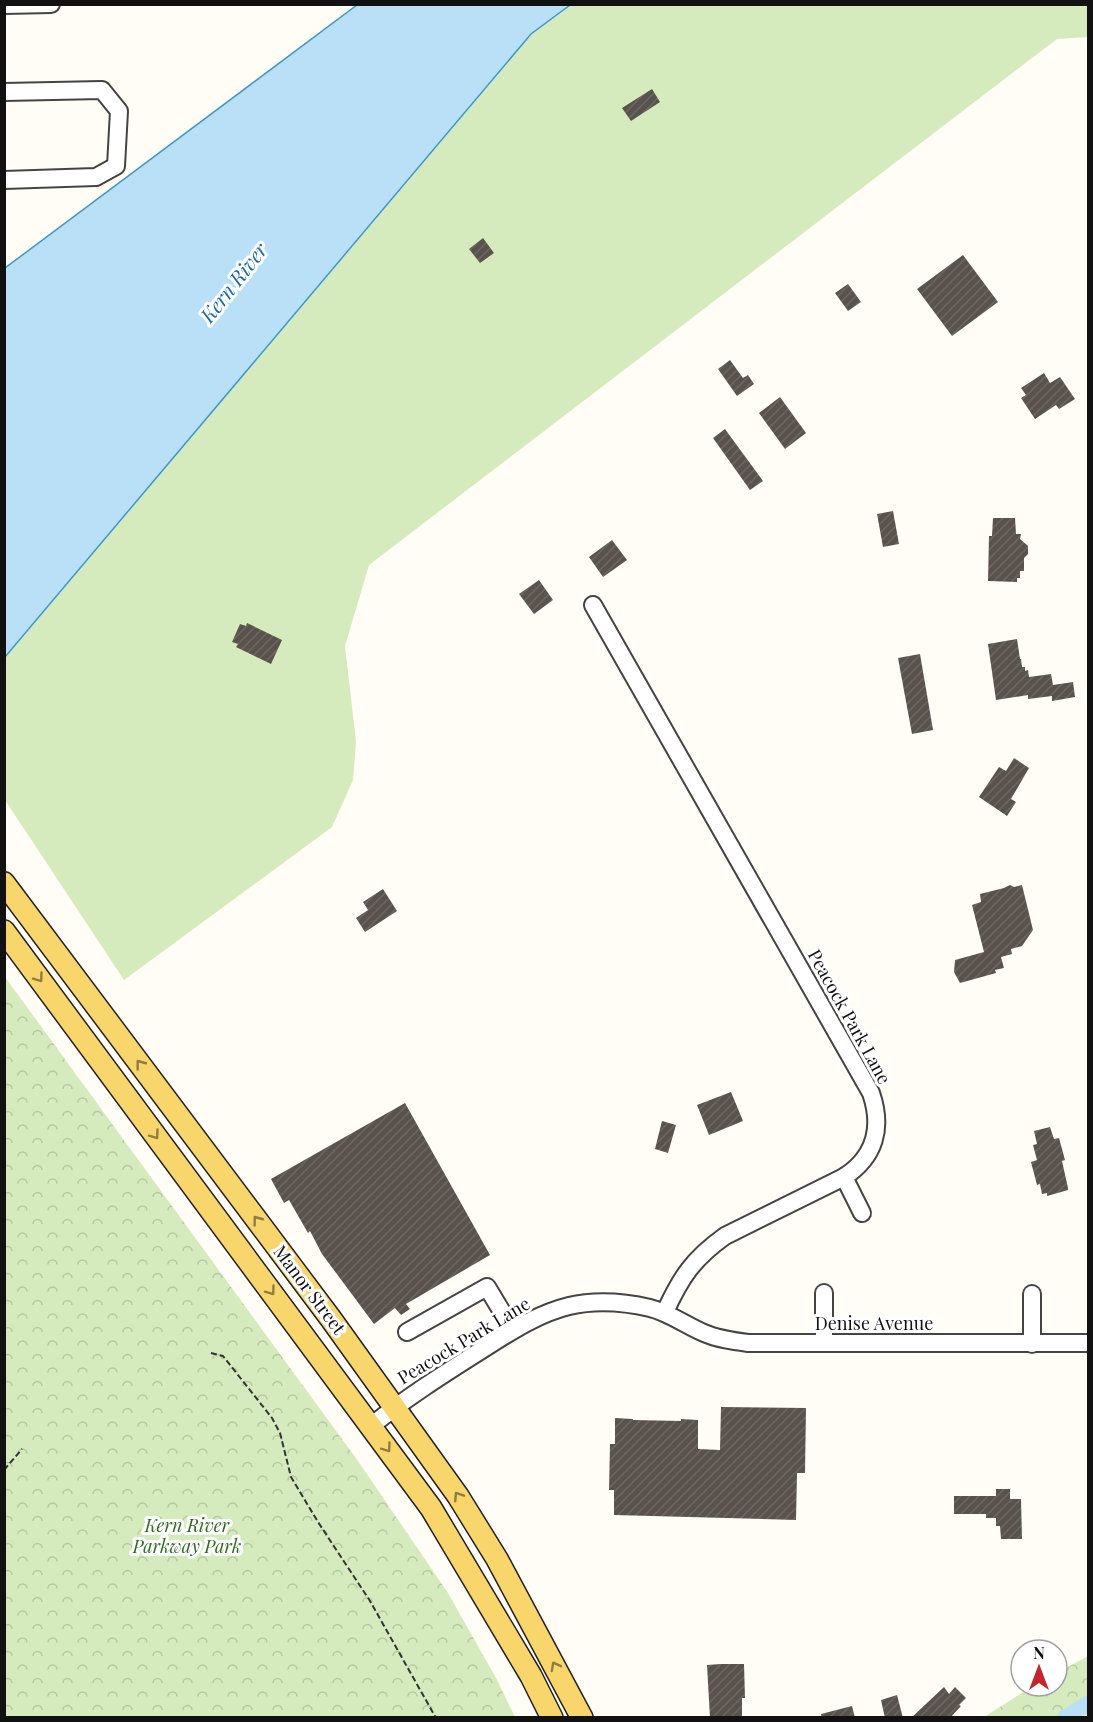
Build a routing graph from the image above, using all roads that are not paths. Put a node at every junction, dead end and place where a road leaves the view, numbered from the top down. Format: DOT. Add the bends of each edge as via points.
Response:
graph roads {
  1 [pos="51,4"];
  2 [pos="4,5"];
  3 [pos="4,92"];
  4 [pos="4,180"];
  5 [pos="593,605"];
  6 [pos="4,883"];
  7 [pos="4,931"];
  8 [pos="844,1177"];
  9 [pos="862,1213"];
  10 [pos="824,1293"];
  11 [pos="1032,1294"];
  12 [pos="665,1312"];
  13 [pos="513,1330"];
  14 [pos="406,1332"];
  15 [pos="824,1343"];
  16 [pos="1089,1343"];
  17 [pos="1032,1344"];
  18 [pos="394,1408"];
  19 [pos="371,1426"];
  20 [pos="552,1718"];
  21 [pos="582,1718"];
  1 -- 2 [label="street"];
  3 -- 4 [label="street" via="102,90 119,111 116,166 96,177"];
  5 -- 8 [label="street, Peacock Park Lane" via="871,1093 877,1114 876,1134 863,1161"];
  18 -- 6 [label="main road, Manor Street, one-way"];
  7 -- 19 [label="main road, Manor Street, one-way"];
  8 -- 9 [label="street"];
  8 -- 12 [label="street, Peacock Park Lane" via="708,1248 680,1280"];
  10 -- 15 [label="street"];
  11 -- 17 [label="street"];
  12 -- 13 [label="street, Peacock Park Lane" via="609,1302 587,1303 544,1314"];
  12 -- 15 [label="street, Denise Avenue" via="704,1334 724,1340"];
  13 -- 14 [label="street" via="487,1287"];
  13 -- 18 [label="street, Peacock Park Lane"];
  15 -- 17 [label="street, Denise Avenue"];
  16 -- 17 [label="street, Denise Avenue"];
  18 -- 19 [label="street, Peacock Park Lane"];
  21 -- 18 [label="main road, Manor Street, one-way" via="458,1496"];
  19 -- 20 [label="main road, Manor Street, one-way" via="431,1508"];
}
